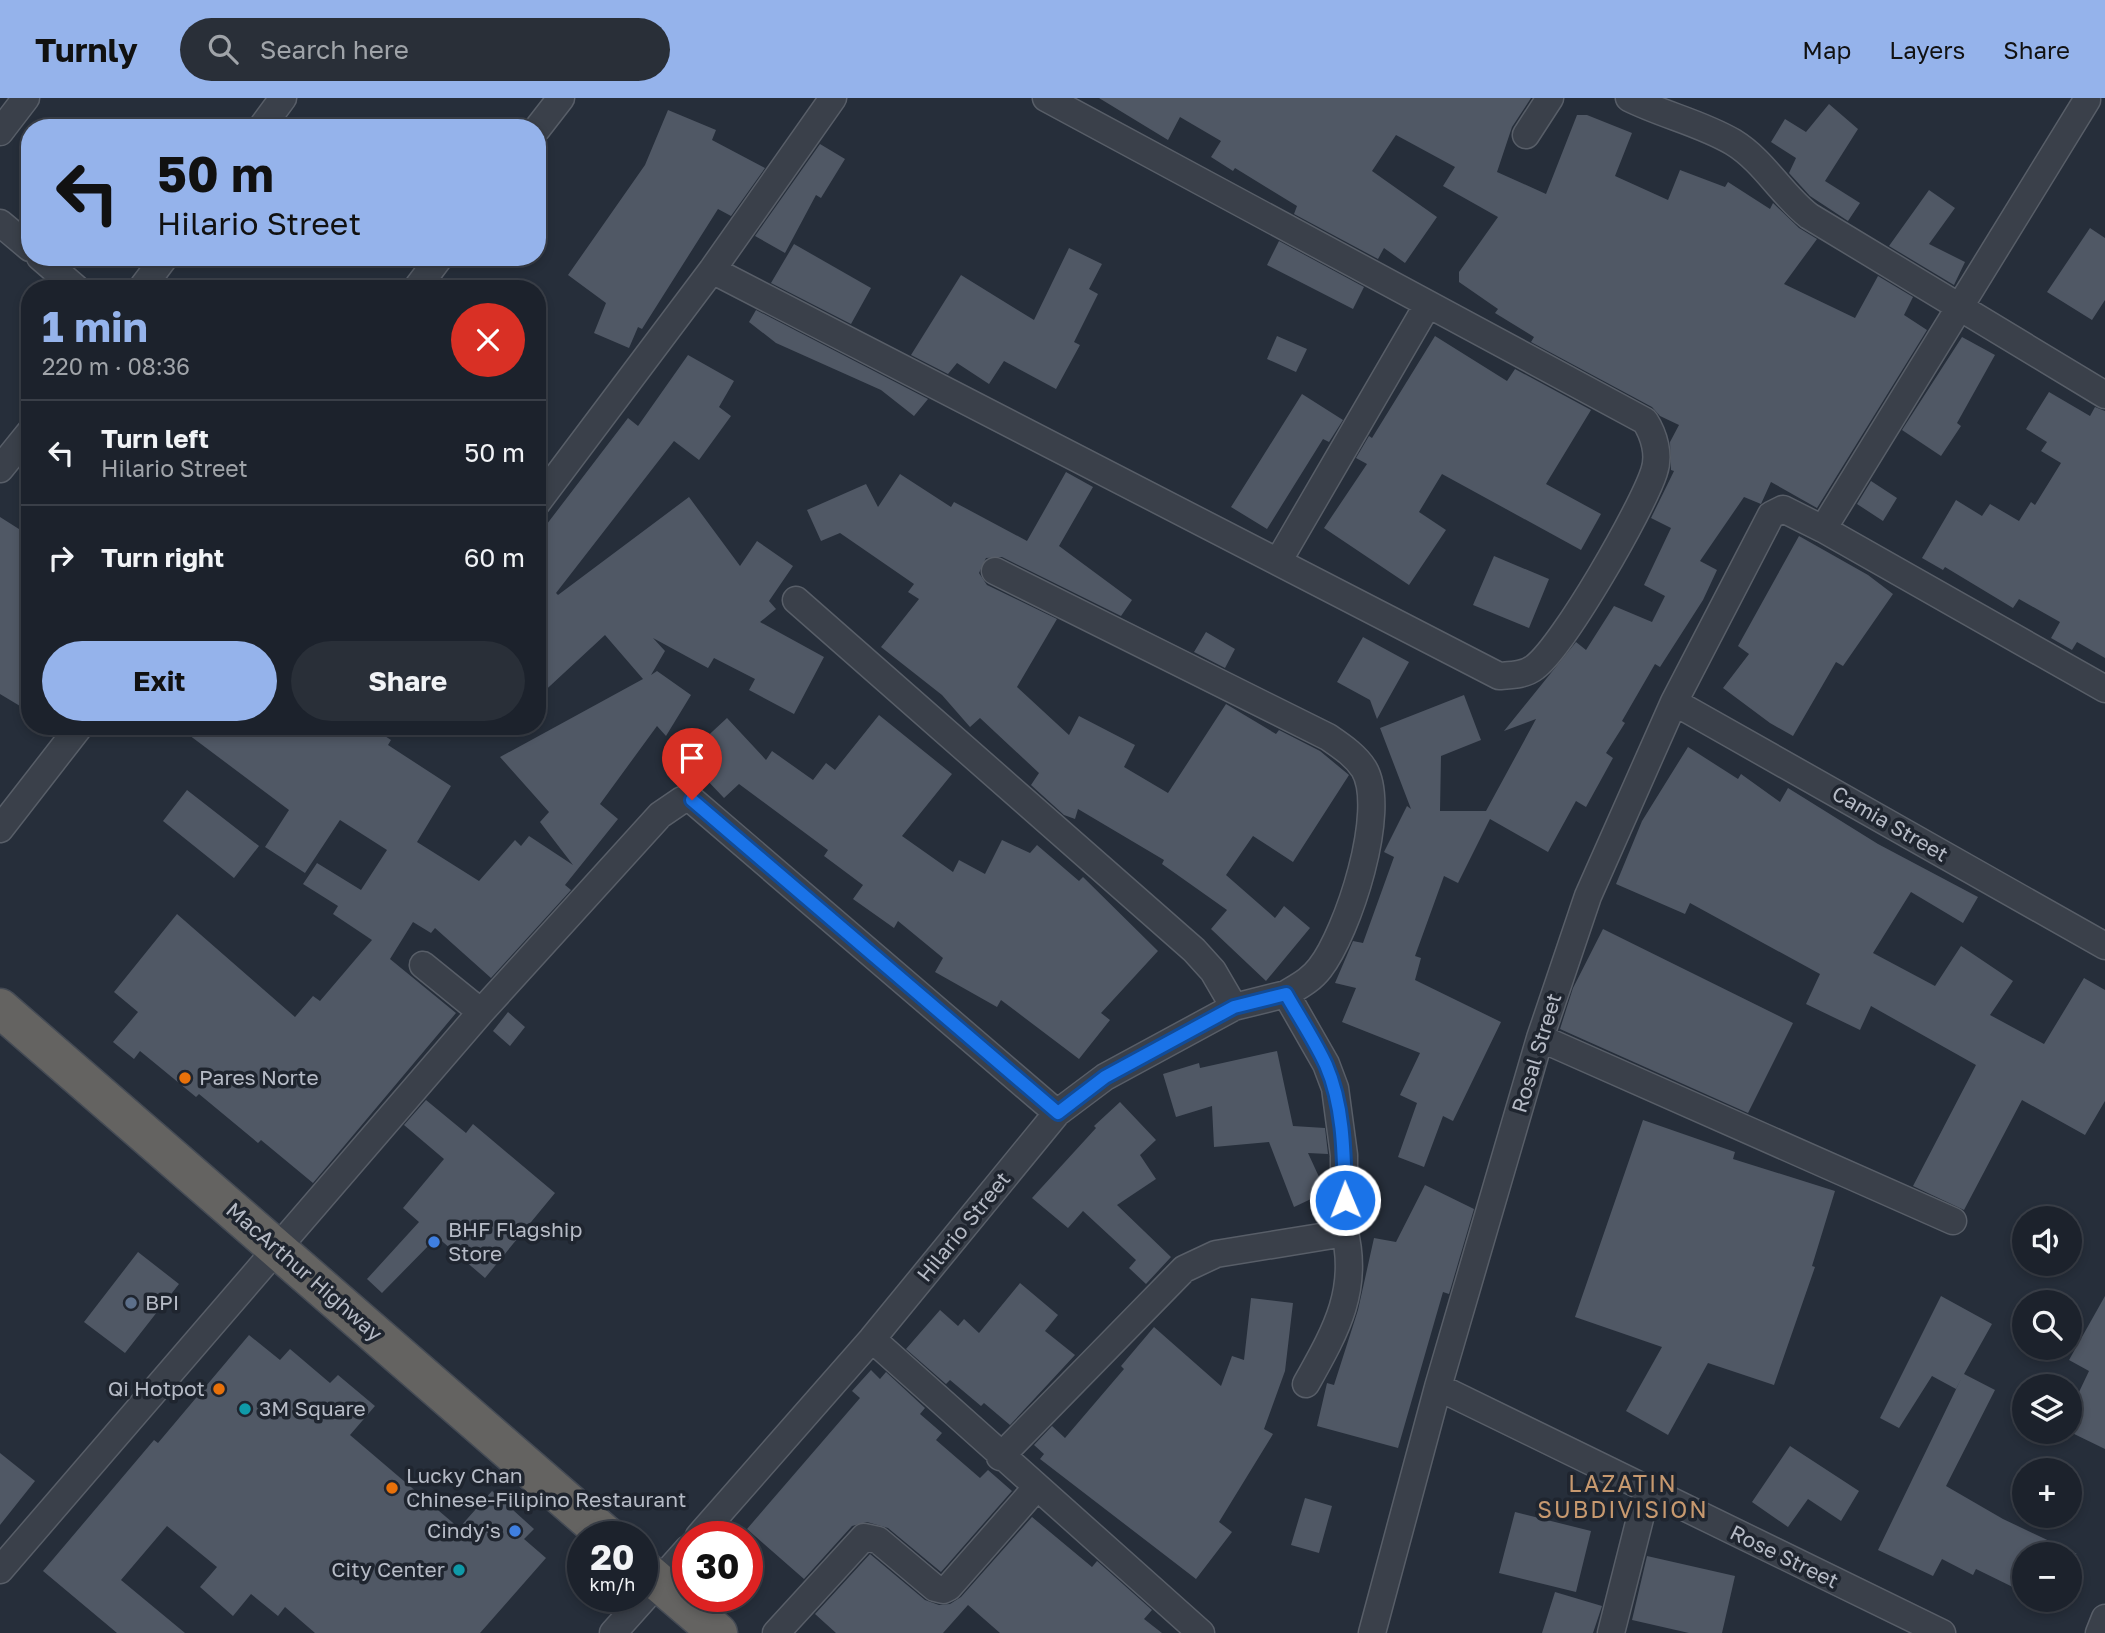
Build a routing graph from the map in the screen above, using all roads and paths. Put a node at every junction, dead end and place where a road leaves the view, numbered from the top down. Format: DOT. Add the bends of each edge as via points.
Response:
graph roads {
  1 [pos="26,98"];
  2 [pos="284,98"];
  3 [pos="561,98"];
  4 [pos="833,98"];
  5 [pos="1046,98"];
  6 [pos="1550,98"];
  7 [pos="1629,98"];
  8 [pos="2092,103"];
  9 [pos="268,119"];
  10 [pos="545,119"];
  11 [pos="0,132"];
  12 [pos="1526,135"];
  13 [pos="0,223"];
  14 [pos="21,240"];
  15 [pos="50,266"];
  16 [pos="712,270"];
  17 [pos="67,280"];
  18 [pos="1428,304"];
  19 [pos="1958,308"];
  20 [pos="2105,395"];
  21 [pos="21,443"];
  22 [pos="0,469"];
  23 [pos="546,491"];
  24 [pos="1823,529"];
  25 [pos="1279,560"];
  26 [pos="995,570"];
  27 [pos="796,600"];
  28 [pos="2105,689"];
  29 [pos="1674,702"];
  30 [pos="73,735"];
  31 [pos="0,828"];
  32 [pos="2105,946"];
  33 [pos="423,965"];
  34 [pos="1286,994"];
  35 [pos="1234,1007"];
  36 [pos="0,1008"];
  37 [pos="481,1012"];
  38 [pos="1540,1038"];
  39 [pos="1058,1113"];
  40 [pos="1953,1221"];
  41 [pos="1344,1229"];
  42 [pos="277,1248"];
  43 [pos="872,1339"];
  44 [pos="1306,1384"];
  45 [pos="1438,1387"];
  46 [pos="1000,1457"];
  47 [pos="1036,1488"];
  48 [pos="1647,1491"];
  49 [pos="590,1521"];
  50 [pos="712,1521"];
  51 [pos="0,1570"];
  52 [pos="658,1581"];
  53 [pos="627,1612"];
  54 [pos="2105,1618"];
  55 [pos="614,1633"];
  56 [pos="718,1633"];
  57 [pos="775,1633"];
  58 [pos="1201,1633"];
  59 [pos="1372,1633"];
  60 [pos="1611,1633"];
  61 [pos="1942,1633"];
  62 [pos="2099,1633"];
  1 -- 11 [label="street"];
  2 -- 9 [label="street"];
  3 -- 10 [label="street"];
  4 -- 16 [label="street"];
  5 -- 18 [label="street"];
  6 -- 12 [label="street"];
  7 -- 19 [label="street" via="1733,142 1762,165 1791,202"];
  8 -- 19 [label="street"];
  13 -- 14 [label="street"];
  15 -- 17 [label="street"];
  16 -- 23 [label="street"];
  16 -- 25 [label="street"];
  18 -- 25 [label="street"];
  18 -- 25 [label="street" via="1645,421 1655,444 1656,470 1616,548 1550,654 1533,669 1499,676"];
  19 -- 20 [label="street"];
  19 -- 24 [label="street"];
  21 -- 22 [label="street"];
  24 -- 28 [label="street"];
  24 -- 29 [label="street, Rosal Street" via="1783,509 1768,520"];
  26 -- 34 [label="street" via="1328,737 1366,771 1372,808 1368,847 1350,908 1319,969"];
  27 -- 35 [label="street" via="1194,950"];
  29 -- 32 [label="street, Camia Street"];
  29 -- 38 [label="street, Rosal Street" via="1588,895"];
  30 -- 31 [label="street"];
  33 -- 37 [label="street"];
  34 -- 35 [label="street, Hilario Street"];
  34 -- 41 [label="street" via="1335,1088 1344,1155"];
  35 -- 39 [label="street, Hilario Street" via="1105,1077"];
  36 -- 42 [label="highway, MacArthur Highway"];
  37 -- 39 [label="street" via="660,815 682,800 692,800"];
  37 -- 42 [label="street"];
  38 -- 40 [label="street"];
  38 -- 45 [label="street, Rosal Street"];
  39 -- 43 [label="street, Hilario Street"];
  41 -- 44 [label="street" via="1350,1255 1348,1284 1336,1328"];
  41 -- 46 [label="street" via="1339,1234 1216,1254 1184,1269"];
  42 -- 49 [label="highway, MacArthur Highway"];
  42 -- 51 [label="street"];
  43 -- 46 [label="street"];
  43 -- 50 [label="street, Hilario Street"];
  45 -- 48 [label="street, Rose Street"];
  45 -- 59 [label="street, Rosal Street"];
  46 -- 47 [label="street"];
  47 -- 57 [label="street" via="949,1587 935,1588 878,1540 864,1537"];
  47 -- 58 [label="street"];
  48 -- 60 [label="street"];
  48 -- 61 [label="street, Rose Street"];
  52 -- 56 [label="highway"];
  53 -- 55 [label="street"];
  54 -- 62 [label="street"];
}
